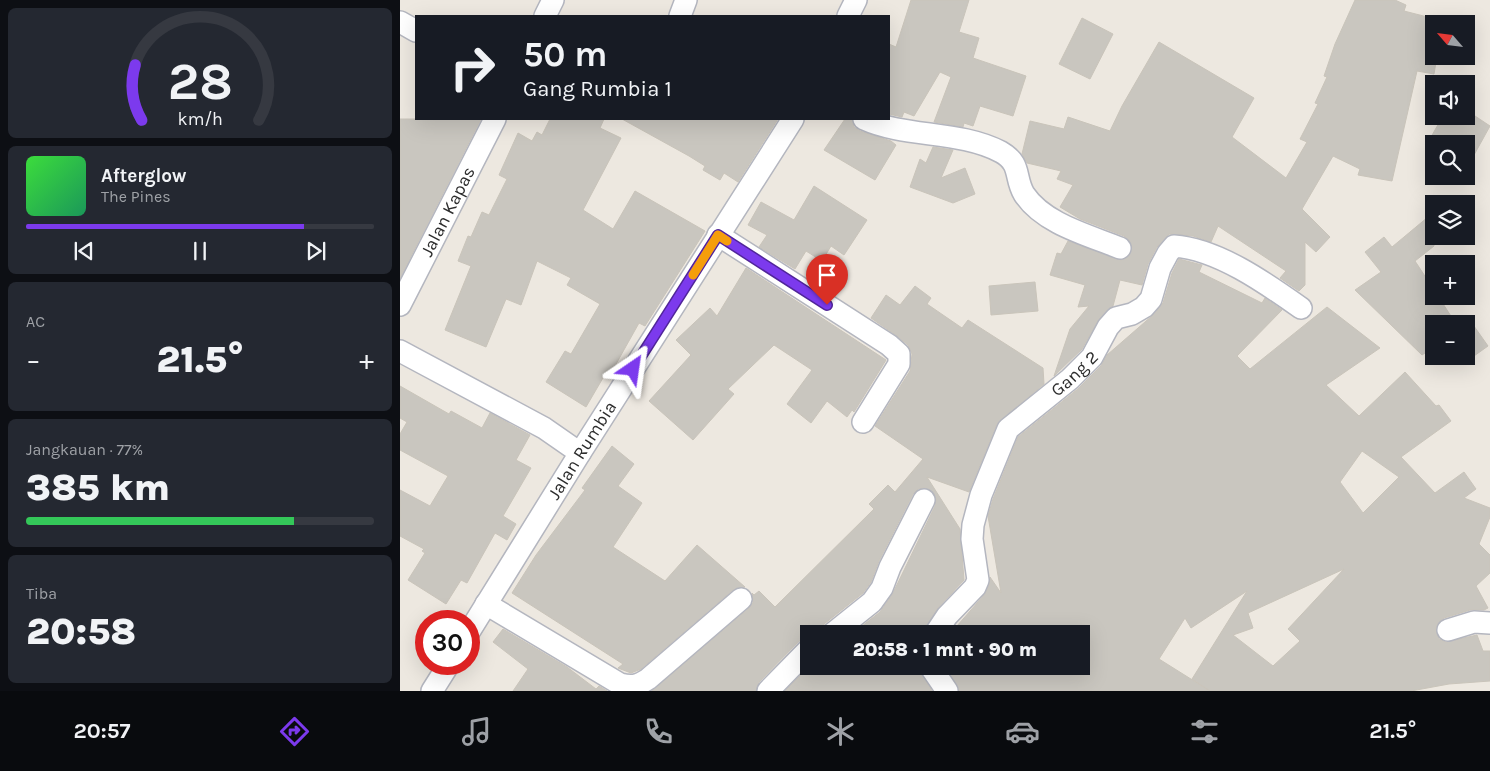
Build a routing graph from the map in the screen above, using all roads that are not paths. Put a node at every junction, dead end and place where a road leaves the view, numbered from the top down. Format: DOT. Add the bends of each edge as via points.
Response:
graph roads {
  1 [pos="553,0"];
  2 [pos="686,0"];
  3 [pos="856,0"];
  4 [pos="546,15"];
  5 [pos="680,15"];
  6 [pos="848,15"];
  7 [pos="400,22"];
  8 [pos="415,30"];
  9 [pos="493,120"];
  10 [pos="792,120"];
  11 [pos="866,120"];
  12 [pos="718,235"];
  13 [pos="1120,248"];
  14 [pos="400,305"];
  15 [pos="1302,308"];
  16 [pos="400,351"];
  17 [pos="863,422"];
  18 [pos="580,453"];
  19 [pos="924,500"];
  20 [pos="741,599"];
  21 [pos="486,604"];
  22 [pos="480,614"];
  23 [pos="1490,623"];
  24 [pos="843,625"];
  25 [pos="941,625"];
  26 [pos="1448,630"];
  27 [pos="800,658"];
  28 [pos="442,675"];
  29 [pos="936,675"];
  30 [pos="432,691"];
  31 [pos="768,691"];
  32 [pos="947,691"];
  1 -- 4 [label="street"];
  2 -- 5 [label="street"];
  3 -- 6 [label="street"];
  7 -- 8 [label="street"];
  9 -- 14 [label="street, Jalan Kapas"];
  10 -- 12 [label="street, Jalan Rumbia"];
  11 -- 13 [label="street" via="880,126 977,143 1001,152 1017,168 1024,193 1034,205 1074,230"];
  12 -- 17 [label="street" via="899,354 899,364"];
  12 -- 18 [label="street, Jalan Rumbia"];
  15 -- 25 [label="street, Gang 2" via="1254,277 1214,257 1174,246 1160,268 1151,299 1144,307 1116,318 1092,357 1008,429 981,495 973,525 978,580"];
  16 -- 18 [label="street" via="544,428"];
  18 -- 21 [label="street, Jalan Rumbia"];
  19 -- 24 [label="street" via="882,588 872,602"];
  20 -- 21 [label="street" via="648,679 630,687 615,682"];
  21 -- 22 [label="street, Jalan Rumbia"];
  23 -- 26 [label="street" via="1474,622"];
  27 -- 31 [label="street"];
  28 -- 30 [label="street"];
  29 -- 32 [label="street"];
}
